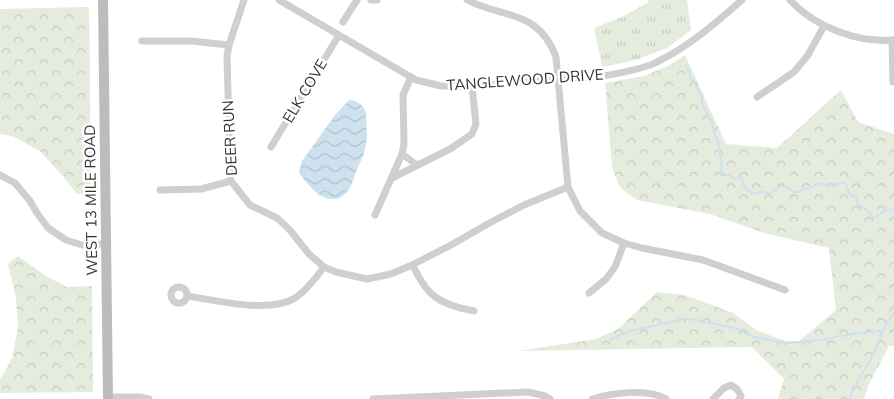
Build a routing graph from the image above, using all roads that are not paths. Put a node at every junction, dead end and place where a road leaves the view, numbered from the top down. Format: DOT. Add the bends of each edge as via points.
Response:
graph roads {
  1 [pos="103,0"];
  2 [pos="244,0"];
  3 [pos="279,0"];
  4 [pos="357,0"];
  5 [pos="371,0"];
  6 [pos="377,0"];
  7 [pos="467,0"];
  8 [pos="742,0"];
  9 [pos="790,0"];
  10 [pos="343,22"];
  11 [pos="824,26"];
  12 [pos="339,35"];
  13 [pos="893,40"];
  14 [pos="142,41"];
  15 [pos="229,45"];
  16 [pos="410,77"];
  17 [pos="558,80"];
  18 [pos="893,82"];
  19 [pos="472,86"];
  20 [pos="757,97"];
  21 [pos="271,147"];
  22 [pos="402,154"];
  23 [pos="417,165"];
  24 [pos="0,175"];
  25 [pos="392,178"];
  26 [pos="231,181"];
  27 [pos="568,187"];
  28 [pos="160,190"];
  29 [pos="375,215"];
  30 [pos="106,244"];
  31 [pos="624,244"];
  32 [pos="412,265"];
  33 [pos="324,266"];
  34 [pos="785,290"];
  35 [pos="589,293"];
  36 [pos="187,296"];
  37 [pos="474,311"];
  38 [pos="471,396"];
  39 [pos="108,398"];
  40 [pos="149,399"];
  41 [pos="373,399"];
  42 [pos="550,399"];
  43 [pos="592,399"];
  44 [pos="666,399"];
  45 [pos="712,399"];
  46 [pos="739,399"];
  1 -- 30 [label="street, WEST 13 MILE ROAD"];
  2 -- 15 [label="street, DEER RUN"];
  3 -- 12 [label="street, TANGLEWOOD DRIVE"];
  4 -- 10 [label="street"];
  5 -- 6 [label="street"];
  7 -- 17 [label="street" via="530,22 551,44"];
  8 -- 17 [label="street, TANGLEWOOD DRIVE" via="656,63 604,76"];
  9 -- 11 [label="street"];
  11 -- 13 [label="street" via="875,40"];
  11 -- 20 [label="street" via="794,72"];
  12 -- 16 [label="street, TANGLEWOOD DRIVE"];
  12 -- 21 [label="street, ELK COVE"];
  13 -- 18 [label="street"];
  14 -- 15 [label="street"];
  15 -- 26 [label="street, DEER RUN"];
  16 -- 19 [label="street, TANGLEWOOD DRIVE" via="441,86"];
  16 -- 22 [label="street" via="403,95"];
  17 -- 19 [label="street, TANGLEWOOD DRIVE"];
  17 -- 27 [label="street"];
  19 -- 23 [label="street" via="476,124 472,134"];
  22 -- 23 [label="street"];
  22 -- 25 [label="street"];
  23 -- 25 [label="street"];
  24 -- 30 [label="street" via="15,183 48,228 66,240 82,245"];
  25 -- 29 [label="street"];
  26 -- 28 [label="street" via="201,189"];
  26 -- 33 [label="street, DEER RUN" via="250,205 277,218"];
  27 -- 31 [label="street" via="580,211 602,233"];
  27 -- 32 [label="street, DEER RUN" via="524,205"];
  30 -- 39 [label="street, WEST 13 MILE ROAD"];
  31 -- 34 [label="street" via="703,260"];
  31 -- 35 [label="street" via="615,267"];
  32 -- 33 [label="street, DEER RUN" via="367,279"];
  32 -- 37 [label="street" via="428,291 454,307"];
  33 -- 36 [label="street" via="311,285 294,298 278,304 233,303"];
  38 -- 41 [label="street"];
  38 -- 42 [label="street" via="528,392"];
  39 -- 40 [label="street"];
  43 -- 44 [label="street" via="619,393"];
  45 -- 46 [label="street" via="731,386 737,388 741,396"];
}
